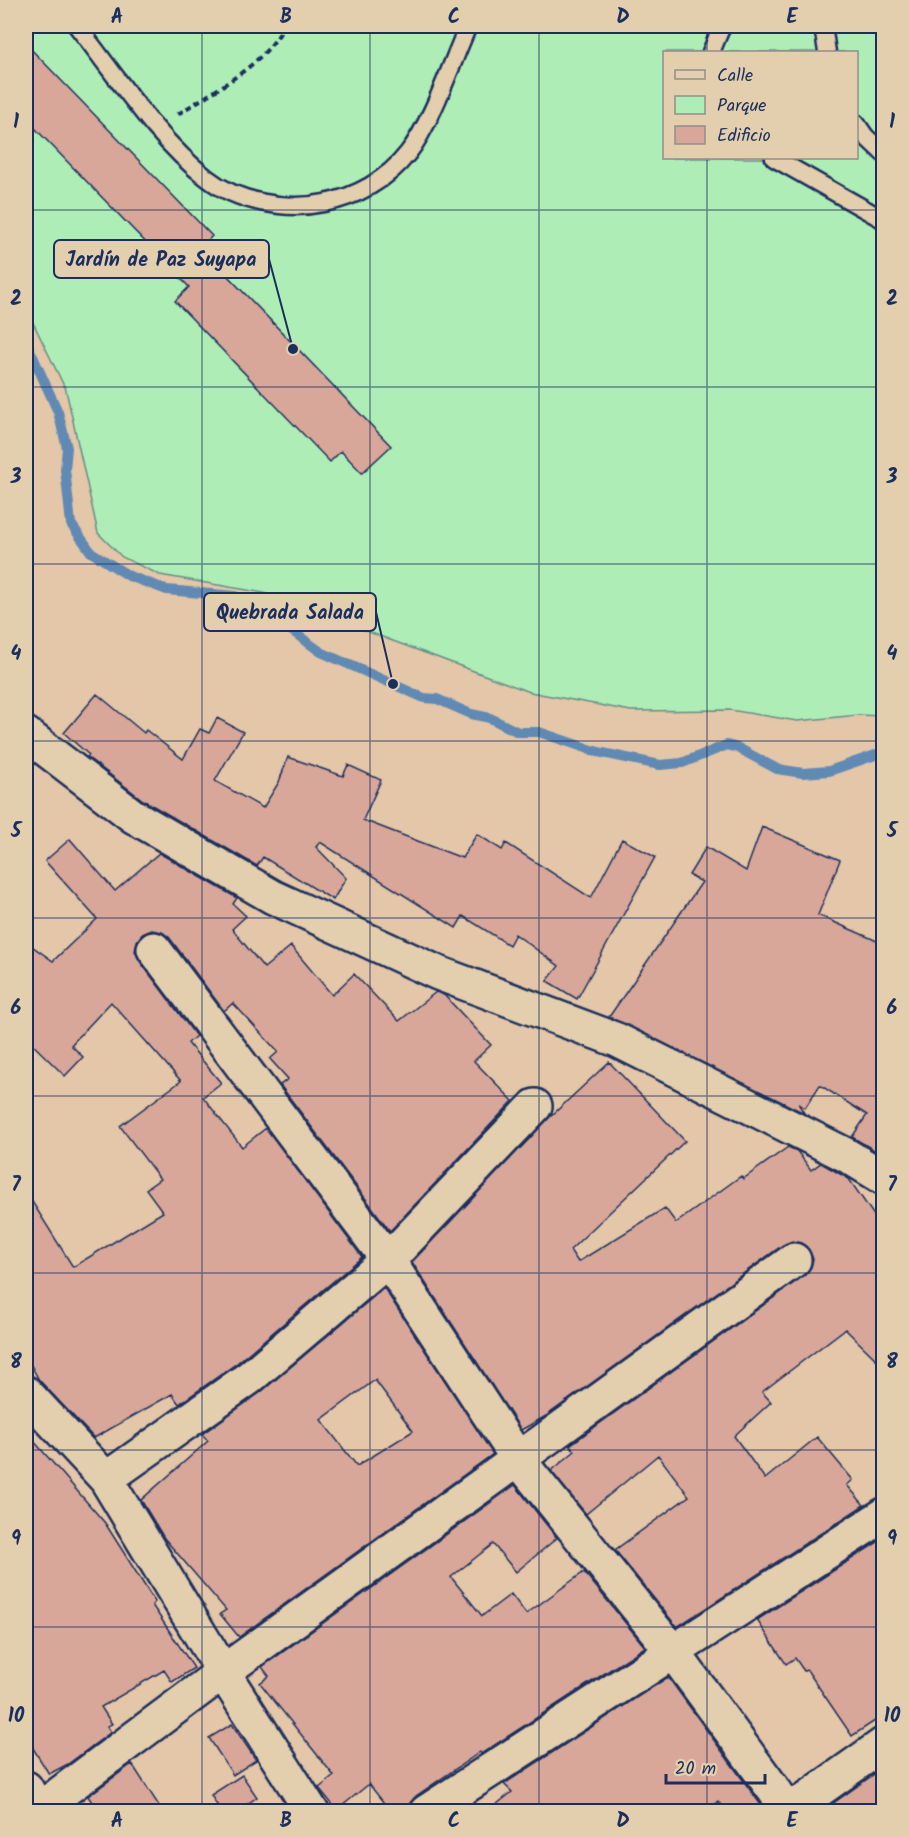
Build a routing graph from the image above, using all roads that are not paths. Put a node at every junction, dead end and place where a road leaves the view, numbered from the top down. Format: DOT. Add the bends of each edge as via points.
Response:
graph roads {
  1 [pos="77,26"];
  2 [pos="468,26"];
  3 [pos="722,26"];
  4 [pos="823,26"];
  5 [pos="711,51"];
  6 [pos="827,51"];
  7 [pos="858,126"];
  8 [pos="884,154"];
  9 [pos="776,159"];
  10 [pos="884,220"];
  11 [pos="26,734"];
  12 [pos="154,949"];
  13 [pos="535,1106"];
  14 [pos="884,1179"];
  15 [pos="388,1260"];
  16 [pos="794,1260"];
  17 [pos="26,1393"];
  18 [pos="518,1459"];
  19 [pos="106,1479"];
  20 [pos="884,1515"];
  21 [pos="673,1652"];
  22 [pos="223,1672"];
  23 [pos="884,1744"];
  24 [pos="34,1803"];
  25 [pos="789,1811"];
  26 [pos="312,1812"];
  27 [pos="426,1812"];
  1 -- 2 [label="lane" via="157,127 209,180 271,204 309,206 345,199 380,180 408,153"];
  3 -- 5 [label="lane"];
  4 -- 6 [label="lane"];
  7 -- 8 [label="lane"];
  9 -- 10 [label="lane"];
  11 -- 14 [label="street" via="133,816 273,897 438,974 617,1040 846,1155"];
  12 -- 15 [label="street"];
  13 -- 15 [label="street"];
  15 -- 18 [label="street"];
  15 -- 19 [label="street" via="249,1378"];
  16 -- 18 [label="street"];
  17 -- 19 [label="street"];
  18 -- 21 [label="street"];
  18 -- 22 [label="street"];
  19 -- 22 [label="street"];
  20 -- 21 [label="street"];
  21 -- 25 [label="street"];
  21 -- 27 [label="street"];
  22 -- 24 [label="street"];
  22 -- 26 [label="street"];
  23 -- 25 [label="street"];
}
